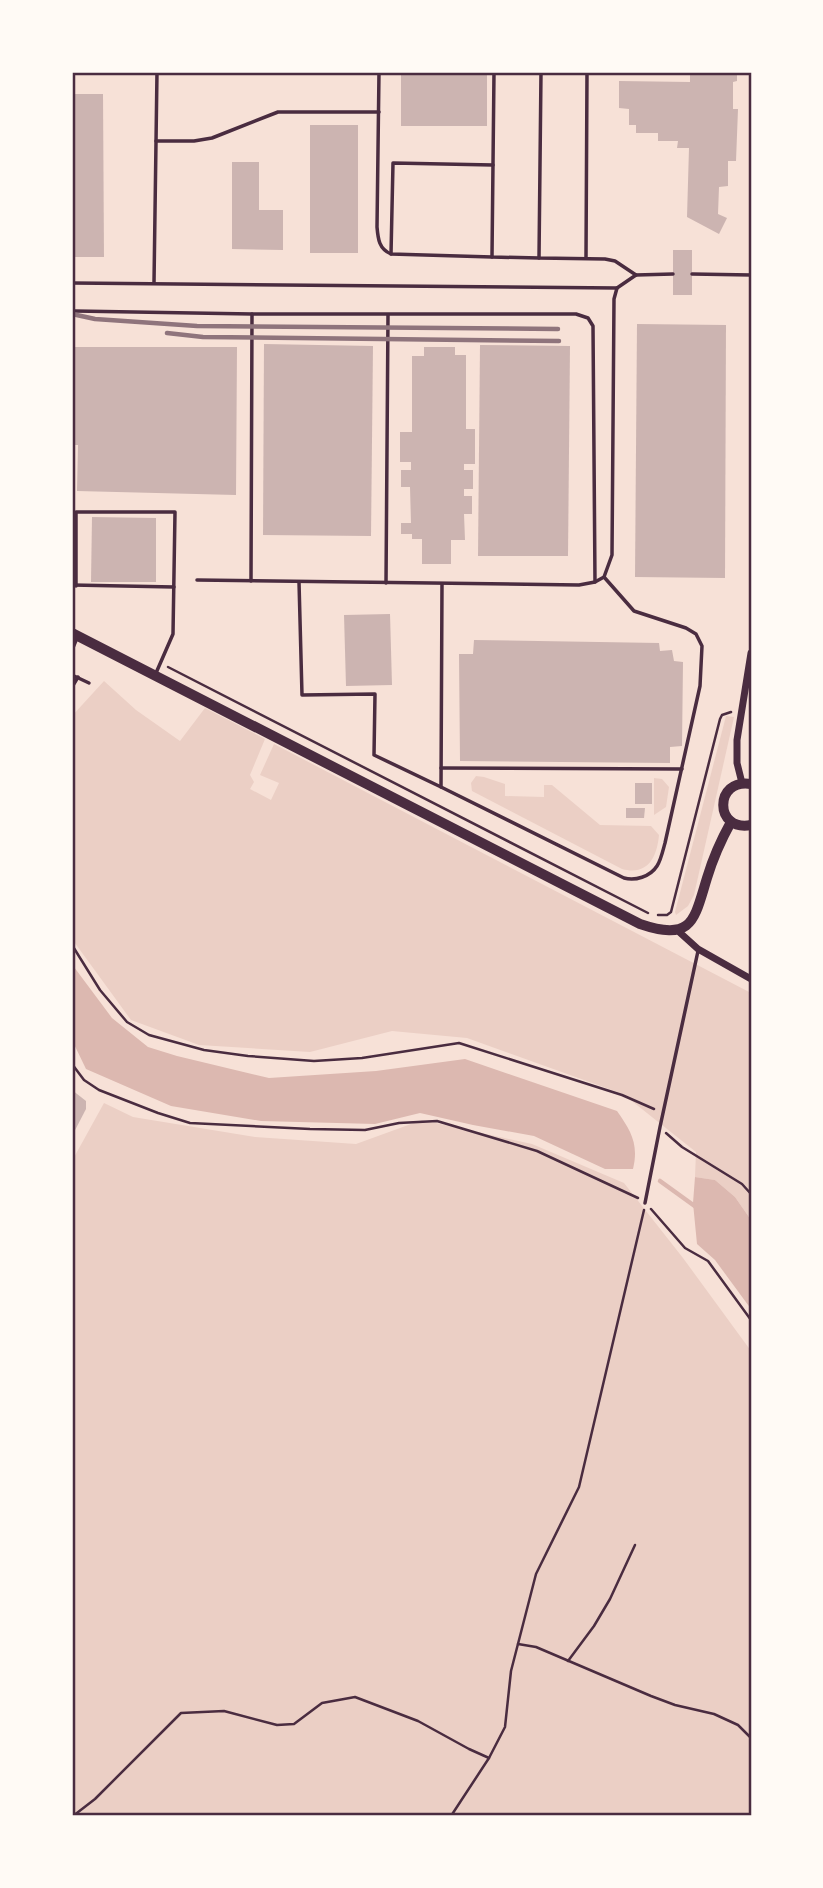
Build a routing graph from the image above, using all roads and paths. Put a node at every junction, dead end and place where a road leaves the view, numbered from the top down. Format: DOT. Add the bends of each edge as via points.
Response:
graph roads {
  1 [pos="157,72"];
  2 [pos="379,72"];
  3 [pos="494,72"];
  4 [pos="541,72"];
  5 [pos="587,72"];
  6 [pos="379,112"];
  7 [pos="156,141"];
  8 [pos="493,164"];
  9 [pos="391,254"];
  10 [pos="492,257"];
  11 [pos="539,258"];
  12 [pos="586,258"];
  13 [pos="673,274"];
  14 [pos="692,274"];
  15 [pos="636,275"];
  16 [pos="751,275"];
  17 [pos="72,283"];
  18 [pos="153,283"];
  19 [pos="617,288"];
  20 [pos="75,311"];
  21 [pos="252,314"];
  22 [pos="388,315"];
  23 [pos="604,577"];
  24 [pos="197,580"];
  25 [pos="251,581"];
  26 [pos="299,582"];
  27 [pos="596,582"];
  28 [pos="386,583"];
  29 [pos="442,584"];
  30 [pos="74,586"];
  31 [pos="174,587"];
  32 [pos="75,634"];
  33 [pos="72,650"];
  34 [pos="751,653"];
  35 [pos="160,663"];
  36 [pos="72,675"];
  37 [pos="155,675"];
  38 [pos="78,677"];
  39 [pos="89,683"];
  40 [pos="72,687"];
  41 [pos="735,713"];
  42 [pos="441,768"];
  43 [pos="682,769"];
  44 [pos="747,784"];
  45 [pos="440,787"];
  46 [pos="732,822"];
  47 [pos="751,825"];
  48 [pos="677,930"];
  49 [pos="72,945"];
  50 [pos="698,949"];
  51 [pos="751,979"];
  52 [pos="72,1064"];
  53 [pos="663,1114"];
  54 [pos="660,1127"];
  55 [pos="751,1194"];
  56 [pos="646,1203"];
  57 [pos="751,1320"];
  58 [pos="635,1545"];
  59 [pos="518,1644"];
  60 [pos="568,1661"];
  61 [pos="751,1738"];
  62 [pos="489,1758"];
  63 [pos="73,1816"];
  64 [pos="451,1816"];
  1 -- 7 [label="lane"];
  2 -- 6 [label="lane"];
  3 -- 8 [label="lane"];
  4 -- 11 [label="lane"];
  5 -- 12 [label="lane"];
  6 -- 7 [label="lane" via="278,112 212,138"];
  6 -- 9 [label="lane" via="378,242"];
  7 -- 18 [label="lane"];
  8 -- 9 [label="lane" via="393,163"];
  8 -- 10 [label="lane"];
  9 -- 10 [label="lane"];
  10 -- 11 [label="lane"];
  11 -- 12 [label="lane"];
  12 -- 15 [label="lane" via="615,261"];
  13 -- 15 [label="lane"];
  14 -- 16 [label="lane"];
  15 -- 19 [label="lane"];
  17 -- 18 [label="lane"];
  18 -- 19 [label="lane"];
  19 -- 23 [label="lane" via="612,555"];
  20 -- 21 [label="lane"];
  21 -- 22 [label="lane"];
  21 -- 25 [label="lane"];
  22 -- 27 [label="lane" via="576,314 588,318 594,337"];
  22 -- 28 [label="lane"];
  23 -- 27 [label="lane"];
  23 -- 43 [label="lane" via="634,611 686,628 702,646 700,686"];
  24 -- 25 [label="lane"];
  25 -- 26 [label="lane"];
  26 -- 28 [label="lane"];
  26 -- 45 [label="lane" via="302,695 375,694 374,755"];
  27 -- 29 [label="lane"];
  28 -- 29 [label="lane"];
  29 -- 42 [label="lane"];
  30 -- 31 [label="lane"];
  30 -- 31 [label="lane" via="76,512 175,512"];
  31 -- 35 [label="lane" via="173,634"];
  32 -- 33 [label="lane"];
  32 -- 37 [label="street"];
  34 -- 44 [label="street" via="737,740 737,763"];
  35 -- 37 [label="lane"];
  35 -- 41 [label="path" via="654,915 671,912 720,719"];
  36 -- 38 [label="lane"];
  37 -- 48 [label="street" via="640,924"];
  38 -- 39 [label="lane"];
  38 -- 40 [label="lane"];
  42 -- 43 [label="lane"];
  42 -- 45 [label="lane"];
  43 -- 45 [label="lane" via="657,867 634,881"];
  44 -- 46 [label="street" via="731,788 723,800"];
  46 -- 47 [label="street"];
  46 -- 48 [label="street" via="714,856 696,914"];
  48 -- 50 [label="street"];
  49 -- 53 [label="path" via="127,1023 149,1035 248,1056 314,1060 362,1058 459,1043 622,1095"];
  50 -- 51 [label="street"];
  50 -- 53 [label="lane"];
  52 -- 56 [label="path" via="99,1090 190,1123 365,1130 399,1122 437,1121 537,1151"];
  53 -- 54 [label="lane"];
  54 -- 55 [label="path"];
  54 -- 56 [label="lane"];
  56 -- 57 [label="path" via="685,1248 708,1261"];
  56 -- 59 [label="path" via="579,1487 536,1574"];
  58 -- 60 [label="path" via="610,1599"];
  59 -- 60 [label="path"];
  59 -- 62 [label="path" via="505,1727"];
  60 -- 61 [label="path" via="675,1705 715,1714 738,1725"];
  62 -- 63 [label="path" via="418,1721 355,1697 322,1703 293,1724 277,1725 224,1712 181,1713"];
  62 -- 64 [label="path"];
}
